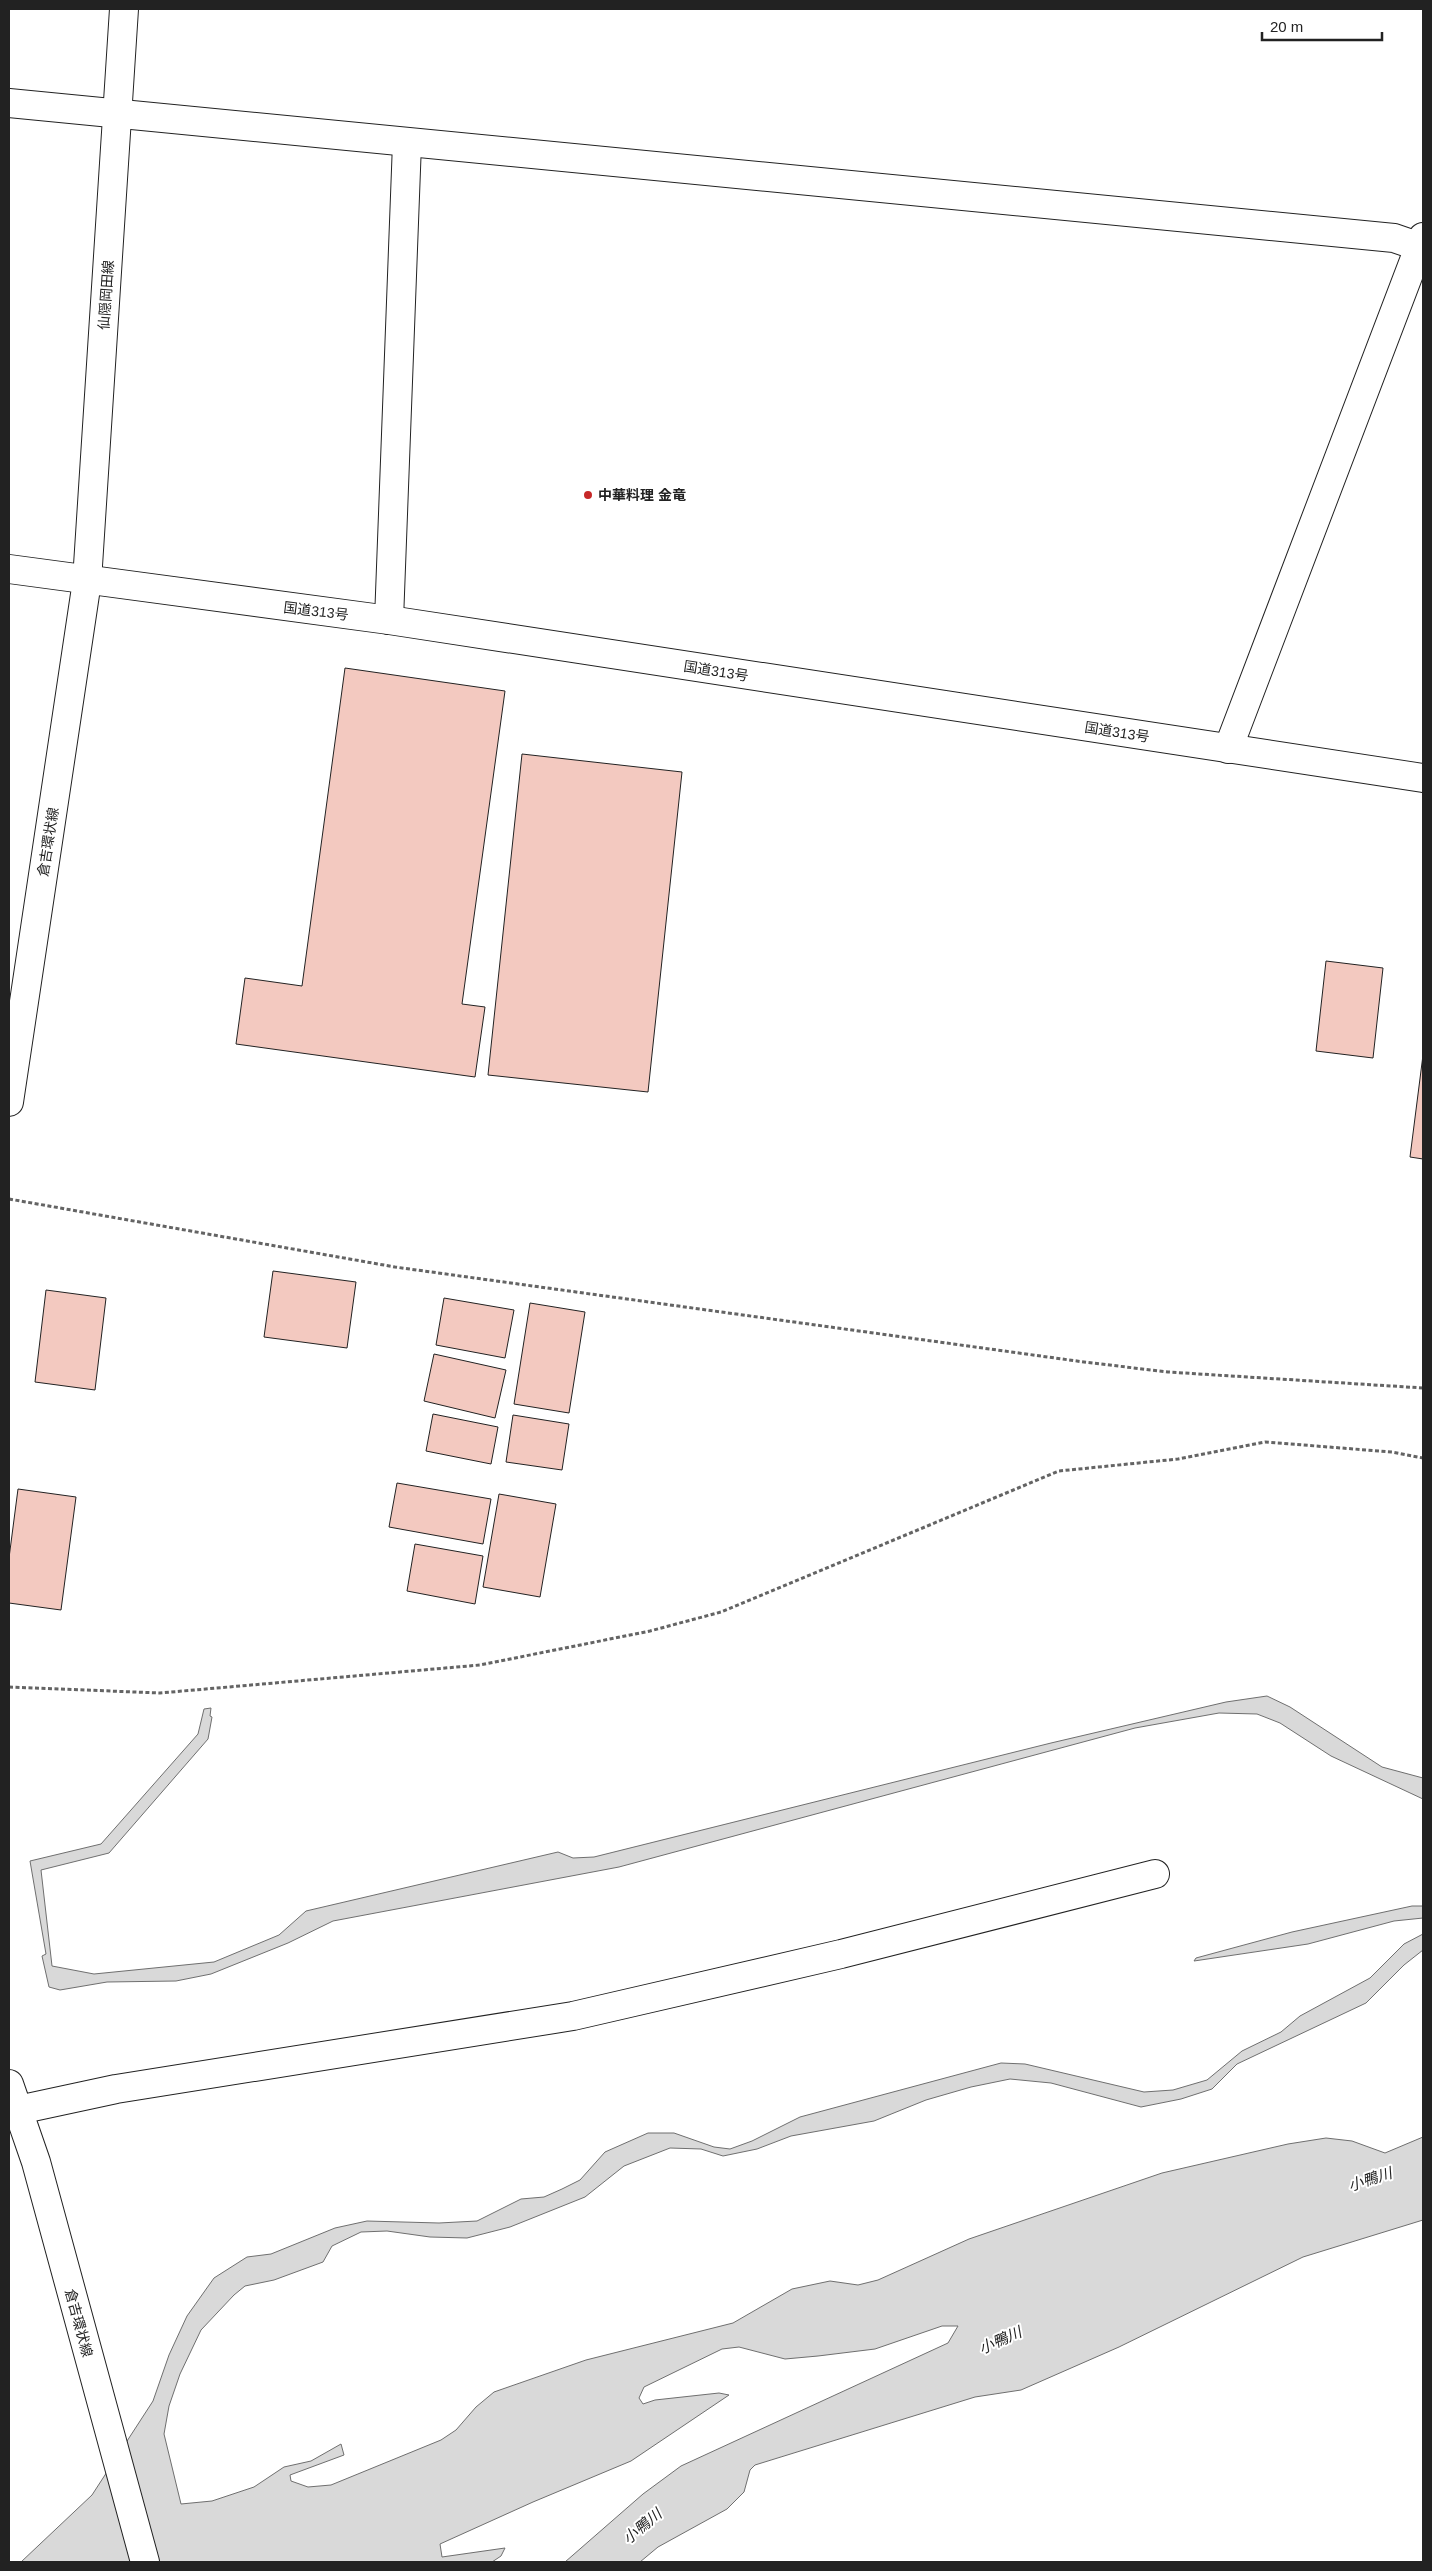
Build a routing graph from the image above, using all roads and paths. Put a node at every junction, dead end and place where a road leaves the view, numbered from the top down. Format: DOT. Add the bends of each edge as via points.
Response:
graph roads {
  1 [pos="124,9"];
  2 [pos="9,103"];
  3 [pos="119,114"];
  4 [pos="407,143"];
  5 [pos="1422,244"];
  6 [pos="9,569"];
  7 [pos="87,581"];
  8 [pos="389,620"];
  9 [pos="1228,749"];
  10 [pos="1423,778"];
  11 [pos="9,1102"];
  12 [pos="9,1199"];
  13 [pos="1423,1388"];
  14 [pos="1423,1458"];
  15 [pos="9,1687"];
  16 [pos="1155,1874"];
  17 [pos="11,2102"];
  18 [pos="145,2562"];
  1 -- 3 [label="main road, 仙隠岡田線"];
  2 -- 3 [label="main road"];
  3 -- 4 [label="main road"];
  3 -- 7 [label="main road, 仙隠岡田線"];
  4 -- 5 [label="main road" via="1394,238"];
  4 -- 8 [label="main road"];
  5 -- 9 [label="main road"];
  6 -- 7 [label="main road, 国道313号"];
  7 -- 8 [label="main road, 国道313号"];
  7 -- 11 [label="main road, 倉吉環状線"];
  8 -- 9 [label="main road, 国道313号"];
  9 -- 10 [label="main road, 国道313号"];
  12 -- 13 [label="path" via="395,1267 1084,1362 1168,1372"];
  14 -- 15 [label="path" via="1392,1452 1265,1442 1178,1459 1059,1471 721,1612 650,1631 480,1665 160,1693"];
  16 -- 17 [label="main road" via="841,1954 573,2016 116,2089"];
  17 -- 18 [label="main road, 倉吉環状線" via="36,2162"];
}
